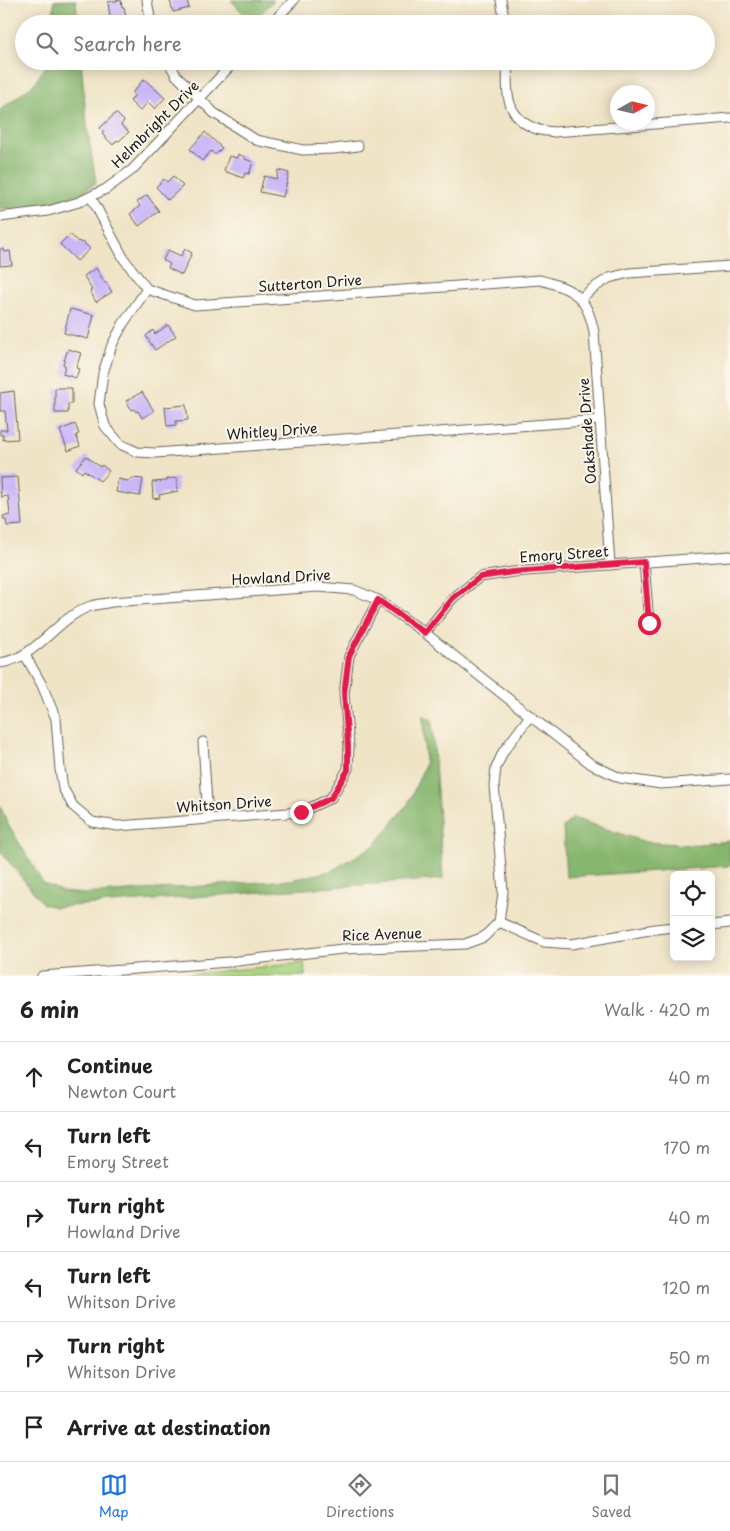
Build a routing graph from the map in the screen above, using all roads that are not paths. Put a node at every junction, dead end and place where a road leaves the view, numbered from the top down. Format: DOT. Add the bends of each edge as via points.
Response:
graph roads {
  1 [pos="147,0"];
  2 [pos="294,0"];
  3 [pos="501,0"];
  4 [pos="150,15"];
  5 [pos="280,15"];
  6 [pos="504,15"];
  7 [pos="173,70"];
  8 [pos="227,70"];
  9 [pos="507,70"];
  10 [pos="200,99"];
  11 [pos="730,118"];
  12 [pos="358,146"];
  13 [pos="91,196"];
  14 [pos="0,217"];
  15 [pos="730,266"];
  16 [pos="148,289"];
  17 [pos="581,298"];
  18 [pos="600,420"];
  19 [pos="730,556"];
  20 [pos="644,562"];
  21 [pos="610,565"];
  22 [pos="378,600"];
  23 [pos="649,623"];
  24 [pos="425,633"];
  25 [pos="25,655"];
  26 [pos="0,663"];
  27 [pos="530,716"];
  28 [pos="203,742"];
  29 [pos="730,779"];
  30 [pos="208,819"];
  31 [pos="499,922"];
  32 [pos="730,923"];
  33 [pos="715,925"];
  34 [pos="670,927"];
  35 [pos="42,976"];
  1 -- 4 [label="street"];
  2 -- 5 [label="street"];
  3 -- 6 [label="street"];
  7 -- 10 [label="street"];
  8 -- 10 [label="street, Helmbright Drive"];
  9 -- 11 [label="street" via="509,103 518,118 534,128 554,132"];
  10 -- 12 [label="street" via="214,113 256,140 303,150"];
  10 -- 13 [label="street, Helmbright Drive" via="132,170"];
  13 -- 14 [label="street, Helmbright Drive" via="48,211"];
  13 -- 16 [label="street" via="124,259"];
  15 -- 17 [label="street" via="629,273 609,278"];
  16 -- 17 [label="street, Sutterton Drive" via="196,305 540,280 562,286"];
  16 -- 18 [label="street, Whitley Drive" via="122,324 112,345 99,404 105,426 120,444 137,452"];
  17 -- 18 [label="street, Oakshade Drive" via="591,314 594,332"];
  18 -- 21 [label="street, Oakshade Drive"];
  19 -- 20 [label="street, Emory Street"];
  20 -- 21 [label="street, Emory Street"];
  20 -- 23 [label="street"];
  21 -- 24 [label="street, Emory Street" via="480,577 453,598"];
  22 -- 24 [label="street, Howland Drive"];
  22 -- 25 [label="street, Howland Drive" via="354,590 318,587 112,602 90,606 70,616"];
  22 -- 30 [label="street, Whitson Drive" via="349,656 344,694 348,770 331,798 301,812"];
  24 -- 27 [label="street, Howland Drive"];
  25 -- 26 [label="street, Howland Drive"];
  25 -- 30 [label="street, Whitson Drive" via="56,719 63,788 73,806 92,822 118,826"];
  27 -- 29 [label="street, Howland Drive" via="591,764 620,778 661,784"];
  27 -- 31 [label="street" via="503,752 496,768 494,785 503,892"];
  28 -- 30 [label="street"];
  31 -- 34 [label="street" via="544,942 572,944"];
  31 -- 35 [label="street, Rice Avenue" via="484,937 465,944 343,949 229,962"];
  32 -- 33 [label="street"];
}
